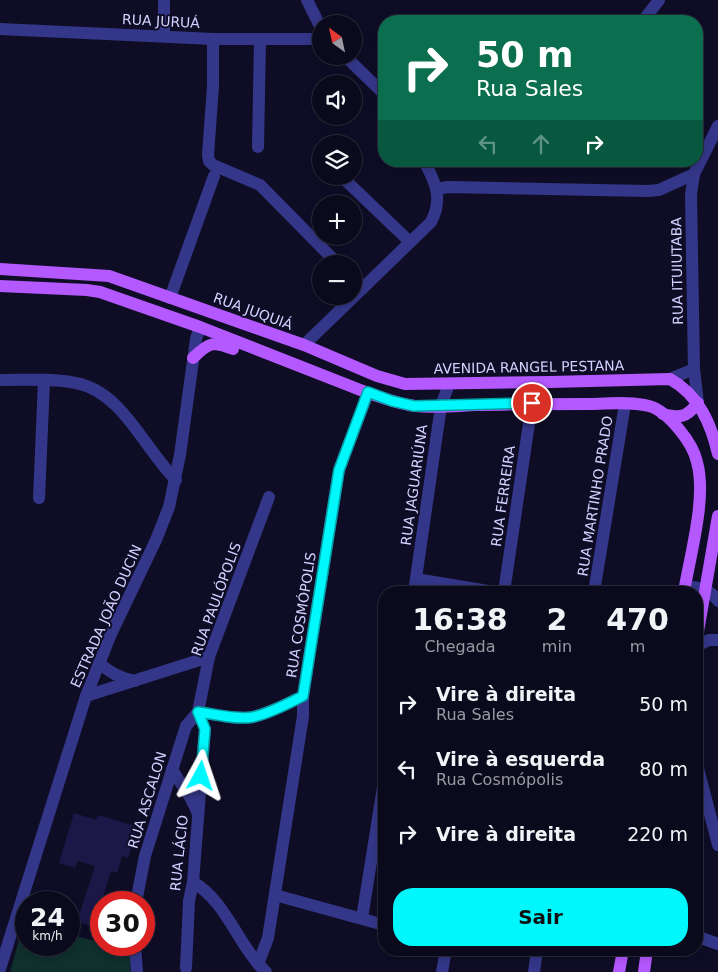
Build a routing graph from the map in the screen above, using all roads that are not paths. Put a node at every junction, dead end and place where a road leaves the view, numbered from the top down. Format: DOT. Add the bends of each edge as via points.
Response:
graph roads {
  1 [pos="164,0"];
  2 [pos="307,0"];
  3 [pos="655,2"];
  4 [pos="314,15"];
  5 [pos="647,15"];
  6 [pos="0,29"];
  7 [pos="164,36"];
  8 [pos="212,39"];
  9 [pos="260,40"];
  10 [pos="312,40"];
  11 [pos="354,65"];
  12 [pos="378,88"];
  13 [pos="718,126"];
  14 [pos="258,147"];
  15 [pos="703,156"];
  16 [pos="427,167"];
  17 [pos="698,167"];
  18 [pos="694,174"];
  19 [pos="214,176"];
  20 [pos="350,185"];
  21 [pos="436,189"];
  22 [pos="410,242"];
  23 [pos="329,255"];
  24 [pos="0,269"];
  25 [pos="362,281"];
  26 [pos="0,286"];
  27 [pos="170,298"];
  28 [pos="339,305"];
  29 [pos="224,316"];
  30 [pos="200,327"];
  31 [pos="304,345"];
  32 [pos="276,357"];
  33 [pos="193,358"];
  34 [pos="694,369"];
  35 [pos="670,379"];
  36 [pos="0,380"];
  37 [pos="44,381"];
  38 [pos="448,384"];
  39 [pos="368,392"];
  40 [pos="532,403"];
  41 [pos="698,403"];
  42 [pos="625,404"];
  43 [pos="441,406"];
  44 [pos="663,414"];
  45 [pos="718,454"];
  46 [pos="176,480"];
  47 [pos="269,497"];
  48 [pos="39,498"];
  49 [pos="718,516"];
  50 [pos="416,578"];
  51 [pos="415,586"];
  52 [pos="461,586"];
  53 [pos="505,586"];
  54 [pos="595,586"];
  55 [pos="686,586"];
  56 [pos="703,590"];
  57 [pos="706,591"];
  58 [pos="718,601"];
  59 [pos="703,607"];
  60 [pos="718,640"];
  61 [pos="703,642"];
  62 [pos="209,657"];
  63 [pos="99,664"];
  64 [pos="135,681"];
  65 [pos="86,696"];
  66 [pos="303,696"];
  67 [pos="198,712"];
  68 [pos="172,769"];
  69 [pos="201,776"];
  70 [pos="183,789"];
  71 [pos="703,804"];
  72 [pos="160,807"];
  73 [pos="198,817"];
  74 [pos="378,818"];
  75 [pos="718,846"];
  76 [pos="193,882"];
  77 [pos="138,891"];
  78 [pos="275,895"];
  79 [pos="362,918"];
  80 [pos="378,923"];
  81 [pos="703,939"];
  82 [pos="718,944"];
  83 [pos="136,956"];
  84 [pos="445,956"];
  85 [pos="537,956"];
  86 [pos="622,956"];
  87 [pos="646,956"];
  88 [pos="186,968"];
  89 [pos="262,968"];
  90 [pos="0,969"];
  91 [pos="137,972"];
  92 [pos="442,972"];
  93 [pos="534,972"];
  94 [pos="619,972"];
  95 [pos="644,972"];
  1 -- 7 [label="street"];
  2 -- 4 [label="street"];
  3 -- 5 [label="street"];
  6 -- 7 [label="street, RUA JURUÁ"];
  7 -- 8 [label="street, RUA JURUÁ"];
  8 -- 9 [label="street, RUA JURUÁ"];
  8 -- 23 [label="street" via="209,161 260,185"];
  9 -- 10 [label="street, RUA JURUÁ"];
  9 -- 14 [label="street"];
  11 -- 12 [label="street"];
  13 -- 15 [label="street"];
  16 -- 21 [label="street"];
  17 -- 18 [label="street"];
  18 -- 21 [label="street" via="659,190 648,191"];
  18 -- 34 [label="street, RUA ITUIUTABA" via="690,195"];
  19 -- 27 [label="street"];
  20 -- 22 [label="street"];
  21 -- 22 [label="street, RUA JUQUIÁ" via="435,214"];
  22 -- 25 [label="street, RUA JUQUIÁ"];
  24 -- 27 [label="main road, RUA JUQUIÁ" via="109,276"];
  26 -- 30 [label="main road" via="100,292"];
  27 -- 29 [label="main road, RUA JUQUIÁ"];
  28 -- 31 [label="street, RUA JUQUIÁ"];
  29 -- 30 [label="main road" via="210,317"];
  29 -- 31 [label="main road, RUA JUQUIÁ"];
  30 -- 32 [label="main road"];
  30 -- 33 [label="street, ESTRADA JOÃO DUCIN"];
  31 -- 32 [label="main road" via="291,354"];
  31 -- 38 [label="main road, AVENIDA RANGEL PESTANA" via="392,381"];
  32 -- 33 [label="main road" via="247,355 216,343"];
  32 -- 39 [label="main road"];
  33 -- 46 [label="street, ESTRADA JOÃO DUCIN"];
  34 -- 35 [label="street"];
  34 -- 41 [label="street, RUA ITUIUTABA"];
  35 -- 38 [label="main road, AVENIDA RANGEL PESTANA"];
  35 -- 41 [label="main road" via="680,384"];
  36 -- 37 [label="street"];
  37 -- 46 [label="street" via="78,383 100,393 121,410"];
  37 -- 48 [label="street"];
  38 -- 43 [label="street, RUA JAGUARIÚNA"];
  39 -- 43 [label="main road" via="414,406"];
  39 -- 66 [label="street, RUA COSMÓPOLIS" via="339,470"];
  40 -- 42 [label="main road"];
  40 -- 43 [label="main road"];
  40 -- 53 [label="street, RUA FERREIRA"];
  41 -- 44 [label="main road" via="682,416"];
  41 -- 45 [label="main road"];
  42 -- 44 [label="main road" via="648,406"];
  42 -- 54 [label="street, RUA MARTINHO PRADO"];
  43 -- 50 [label="street, RUA JAGUARIÚNA"];
  44 -- 55 [label="main road" via="691,446 700,479 699,510"];
  46 -- 63 [label="street, ESTRADA JOÃO DUCIN" via="156,540"];
  47 -- 62 [label="street, RUA PAULÓPOLIS"];
  49 -- 57 [label="main road"];
  50 -- 51 [label="street, RUA JAGUARIÚNA"];
  50 -- 52 [label="street"];
  56 -- 57 [label="street"];
  57 -- 58 [label="street"];
  57 -- 59 [label="main road"];
  60 -- 61 [label="street"];
  62 -- 64 [label="street"];
  62 -- 67 [label="street, RUA PAULÓPOLIS"];
  63 -- 64 [label="street" via="114,675"];
  63 -- 65 [label="street, ESTRADA JOÃO DUCIN"];
  64 -- 65 [label="street"];
  65 -- 90 [label="street, ESTRADA JOÃO DUCIN"];
  66 -- 67 [label="street" via="251,717"];
  66 -- 78 [label="street, RUA COSMÓPOLIS" via="303,716"];
  67 -- 68 [label="street, RUA ASCALON" via="186,726"];
  67 -- 69 [label="street, RUA LÁCIO" via="205,729"];
  68 -- 70 [label="street"];
  68 -- 72 [label="street, RUA ASCALON"];
  69 -- 70 [label="street"];
  69 -- 73 [label="street, RUA LÁCIO"];
  70 -- 72 [label="street"];
  70 -- 73 [label="street" via="194,802"];
  71 -- 75 [label="street"];
  72 -- 77 [label="street, RUA ASCALON"];
  73 -- 76 [label="street, RUA LÁCIO"];
  74 -- 79 [label="street"];
  76 -- 88 [label="street, RUA LÁCIO"];
  76 -- 89 [label="street" via="213,899"];
  78 -- 79 [label="street"];
  78 -- 89 [label="street, RUA COSMÓPOLIS"];
  79 -- 80 [label="street"];
  81 -- 82 [label="street"];
  83 -- 91 [label="street"];
  84 -- 92 [label="street"];
  85 -- 93 [label="street"];
  86 -- 94 [label="main road"];
  87 -- 95 [label="main road"];
}
